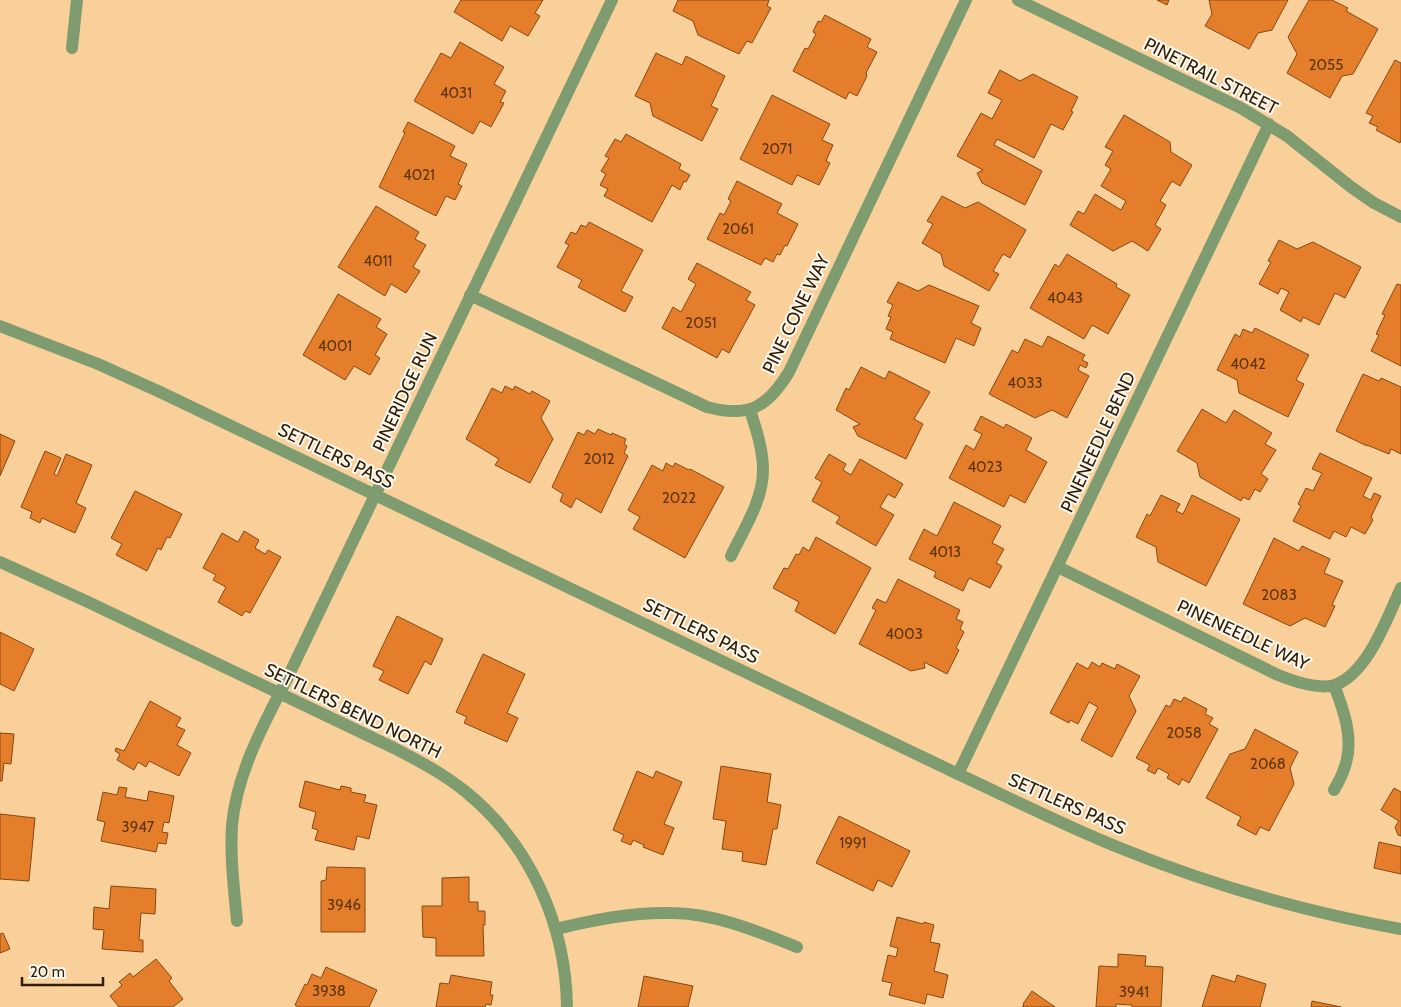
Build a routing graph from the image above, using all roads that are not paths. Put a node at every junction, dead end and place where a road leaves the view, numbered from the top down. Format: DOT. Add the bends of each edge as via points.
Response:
graph roads {
  1 [pos="78,0"];
  2 [pos="612,0"];
  3 [pos="966,0"];
  4 [pos="1018,0"];
  5 [pos="72,48"];
  6 [pos="1268,124"];
  7 [pos="1401,217"];
  8 [pos="470,295"];
  9 [pos="0,326"];
  10 [pos="750,410"];
  11 [pos="375,495"];
  12 [pos="731,556"];
  13 [pos="0,562"];
  14 [pos="1058,566"];
  15 [pos="1401,588"];
  16 [pos="1334,685"];
  17 [pos="279,694"];
  18 [pos="958,774"];
  19 [pos="1334,790"];
  20 [pos="237,921"];
  21 [pos="556,929"];
  22 [pos="1401,929"];
  23 [pos="796,947"];
  24 [pos="567,1007"];
  1 -- 5 [label="street"];
  2 -- 8 [label="street, PINERIDGE RUN"];
  3 -- 10 [label="street, PINE CONE WAY" via="789,372 773,396"];
  4 -- 6 [label="street, PINETRAIL STREET" via="1234,104"];
  6 -- 7 [label="street, PINETRAIL STREET" via="1351,187"];
  6 -- 14 [label="street, PINENEEDLE BEND"];
  8 -- 10 [label="street, PINE CONE WAY" via="707,407 723,412"];
  8 -- 11 [label="street, PINERIDGE RUN"];
  9 -- 11 [label="street, SETTLERS PASS" via="158,391"];
  10 -- 12 [label="street" via="762,453 763,472 755,506"];
  11 -- 17 [label="street, PINERIDGE RUN"];
  11 -- 18 [label="street, SETTLERS PASS"];
  13 -- 17 [label="street, SETTLERS BEND NORTH"];
  14 -- 16 [label="street, PINENEEDLE WAY" via="1292,681"];
  14 -- 18 [label="street, PINENEEDLE BEND"];
  15 -- 16 [label="street" via="1365,660"];
  16 -- 19 [label="street" via="1346,720 1348,752"];
  17 -- 20 [label="street, PINERIDGE RUN" via="252,750 235,803 232,847"];
  17 -- 21 [label="street, SETTLERS BEND NORTH" via="418,761 441,774 488,811 523,857"];
  18 -- 22 [label="street, SETTLERS PASS" via="1090,836 1188,874 1319,913"];
  21 -- 23 [label="street" via="625,915 672,912 740,925"];
  21 -- 24 [label="street, SETTLERS BEND NORTH" via="563,959"];
}
